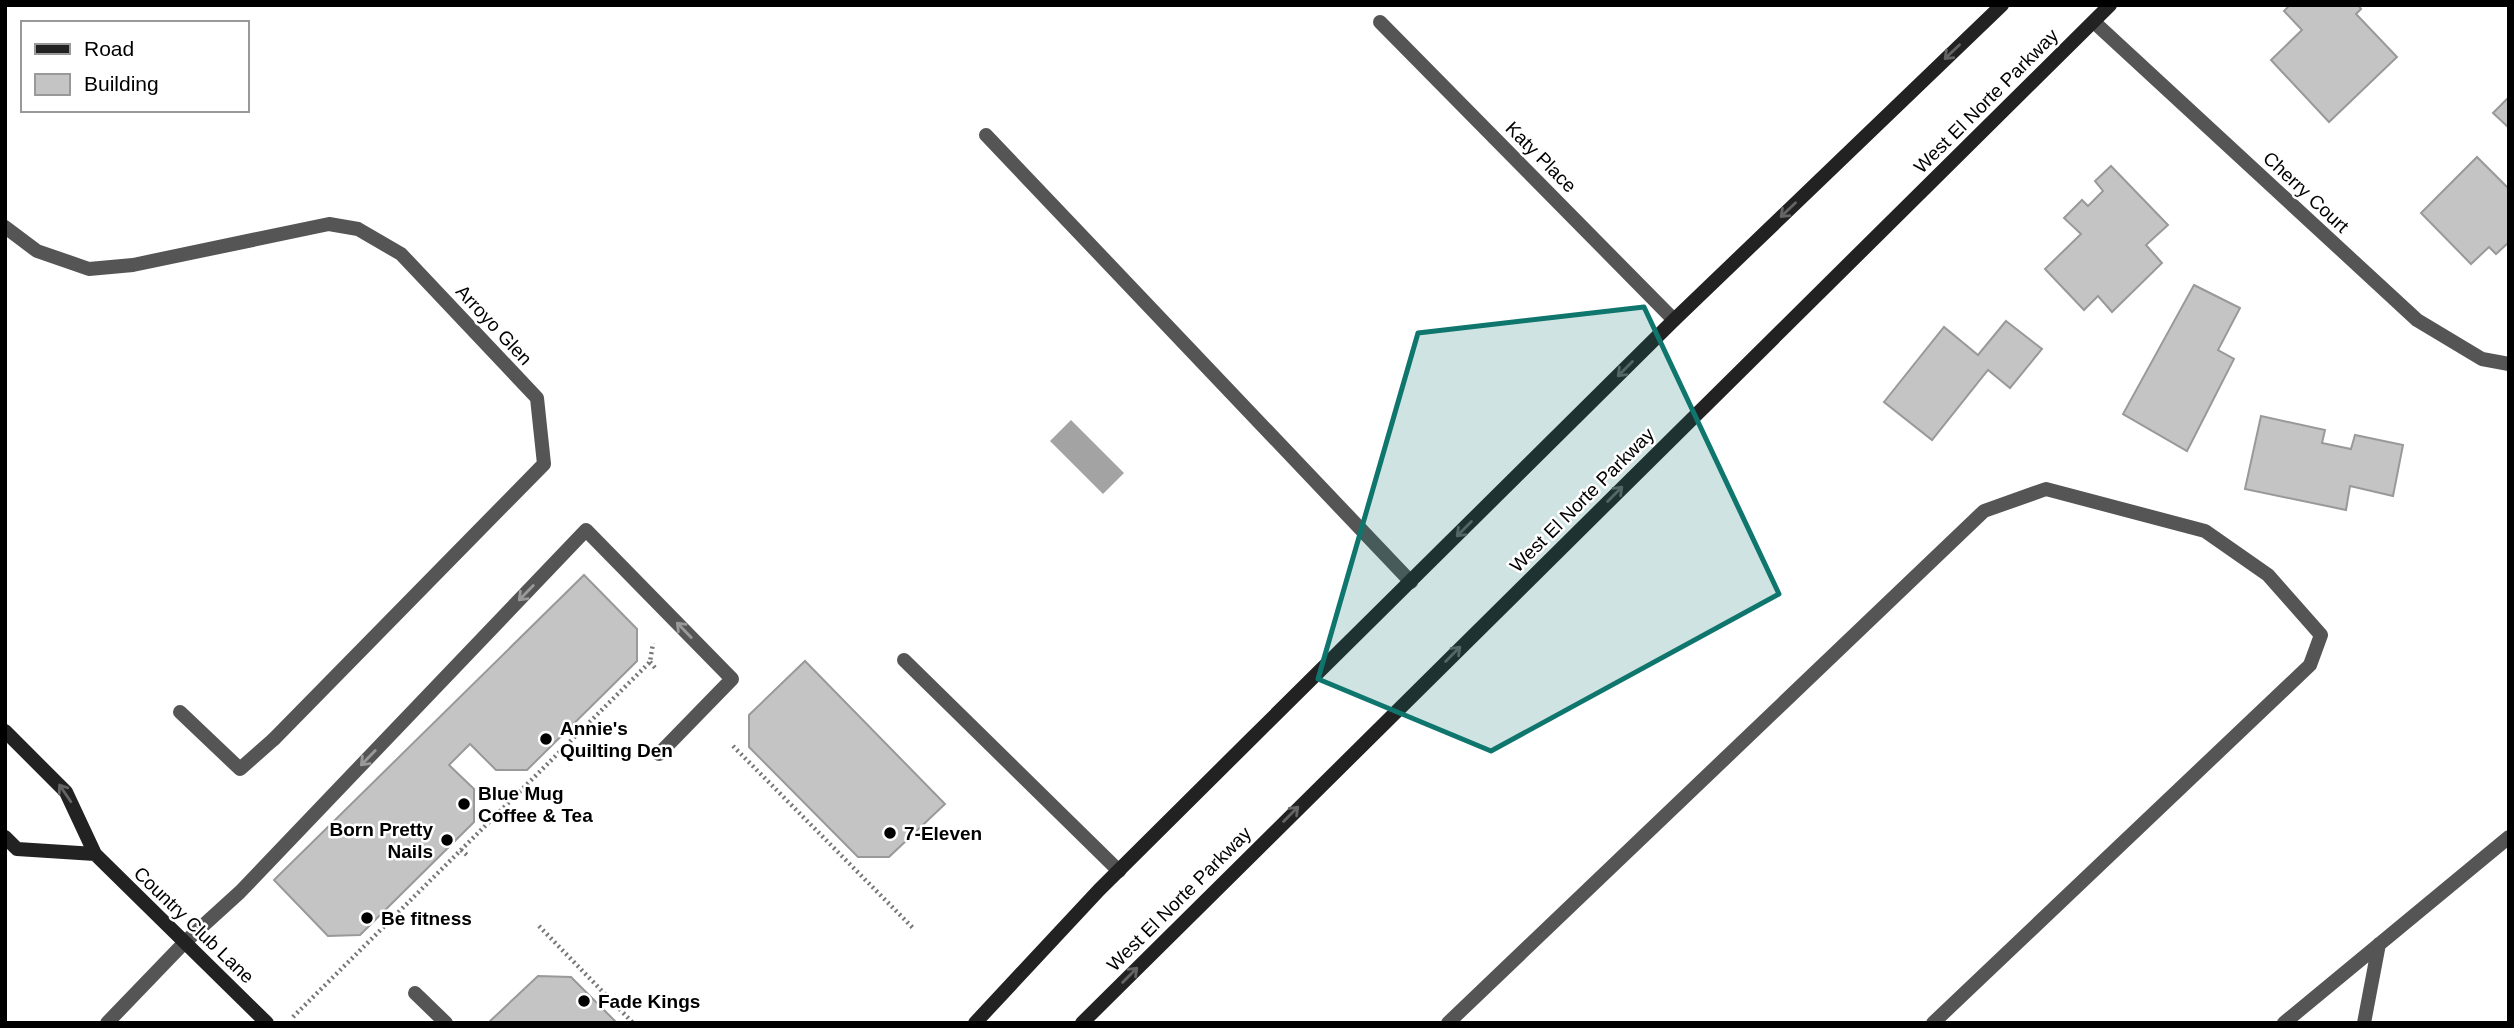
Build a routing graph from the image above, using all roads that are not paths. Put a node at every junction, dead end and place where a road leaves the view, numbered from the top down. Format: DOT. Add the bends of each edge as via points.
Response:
graph roads {
  1 [pos="2002,5"];
  2 [pos="2110,5"];
  3 [pos="1380,22"];
  4 [pos="2094,22"];
  5 [pos="986,135"];
  6 [pos="5,226"];
  7 [pos="1674,320"];
  8 [pos="2509,364"];
  9 [pos="1412,582"];
  10 [pos="904,660"];
  11 [pos="180,712"];
  12 [pos="5,730"];
  13 [pos="659,754"];
  14 [pos="5,837"];
  15 [pos="2509,837"];
  16 [pos="95,854"];
  17 [pos="1119,871"];
  18 [pos="185,942"];
  19 [pos="2379,944"];
  20 [pos="415,993"];
  21 [pos="107,1023"];
  22 [pos="267,1023"];
  23 [pos="446,1023"];
  24 [pos="975,1023"];
  25 [pos="1082,1023"];
  26 [pos="1448,1023"];
  27 [pos="1933,1023"];
  28 [pos="2284,1023"];
  29 [pos="2364,1023"];
  1 -- 7 [label="main road, one-way"];
  2 -- 4 [label="main road, West El Norte Parkway"];
  3 -- 7 [label="street, Katy Place"];
  4 -- 8 [label="street, Cherry Court" via="2417,320 2482,359"];
  25 -- 4 [label="main road, West El Norte Parkway, one-way"];
  5 -- 9 [label="street"];
  6 -- 11 [label="street, Arroyo Glen" via="37,251 89,269 133,265 329,224 359,229 401,254 537,398 544,464 240,769"];
  7 -- 9 [label="main road, one-way"];
  9 -- 17 [label="main road"];
  10 -- 17 [label="street"];
  16 -- 12 [label="main road, Country Club Lane, one-way" via="66,792"];
  13 -- 18 [label="street, one-way" via="732,679 586,530 240,892"];
  14 -- 16 [label="main road" via="17,849"];
  15 -- 19 [label="street"];
  16 -- 18 [label="main road, Country Club Lane"];
  17 -- 24 [label="main road"];
  18 -- 21 [label="street"];
  18 -- 22 [label="main road, Country Club Lane"];
  19 -- 28 [label="street"];
  19 -- 29 [label="street"];
  20 -- 23 [label="street"];
  26 -- 27 [label="street" via="1984,511 2046,489 2205,531 2268,575 2321,635 2310,665"];
}
